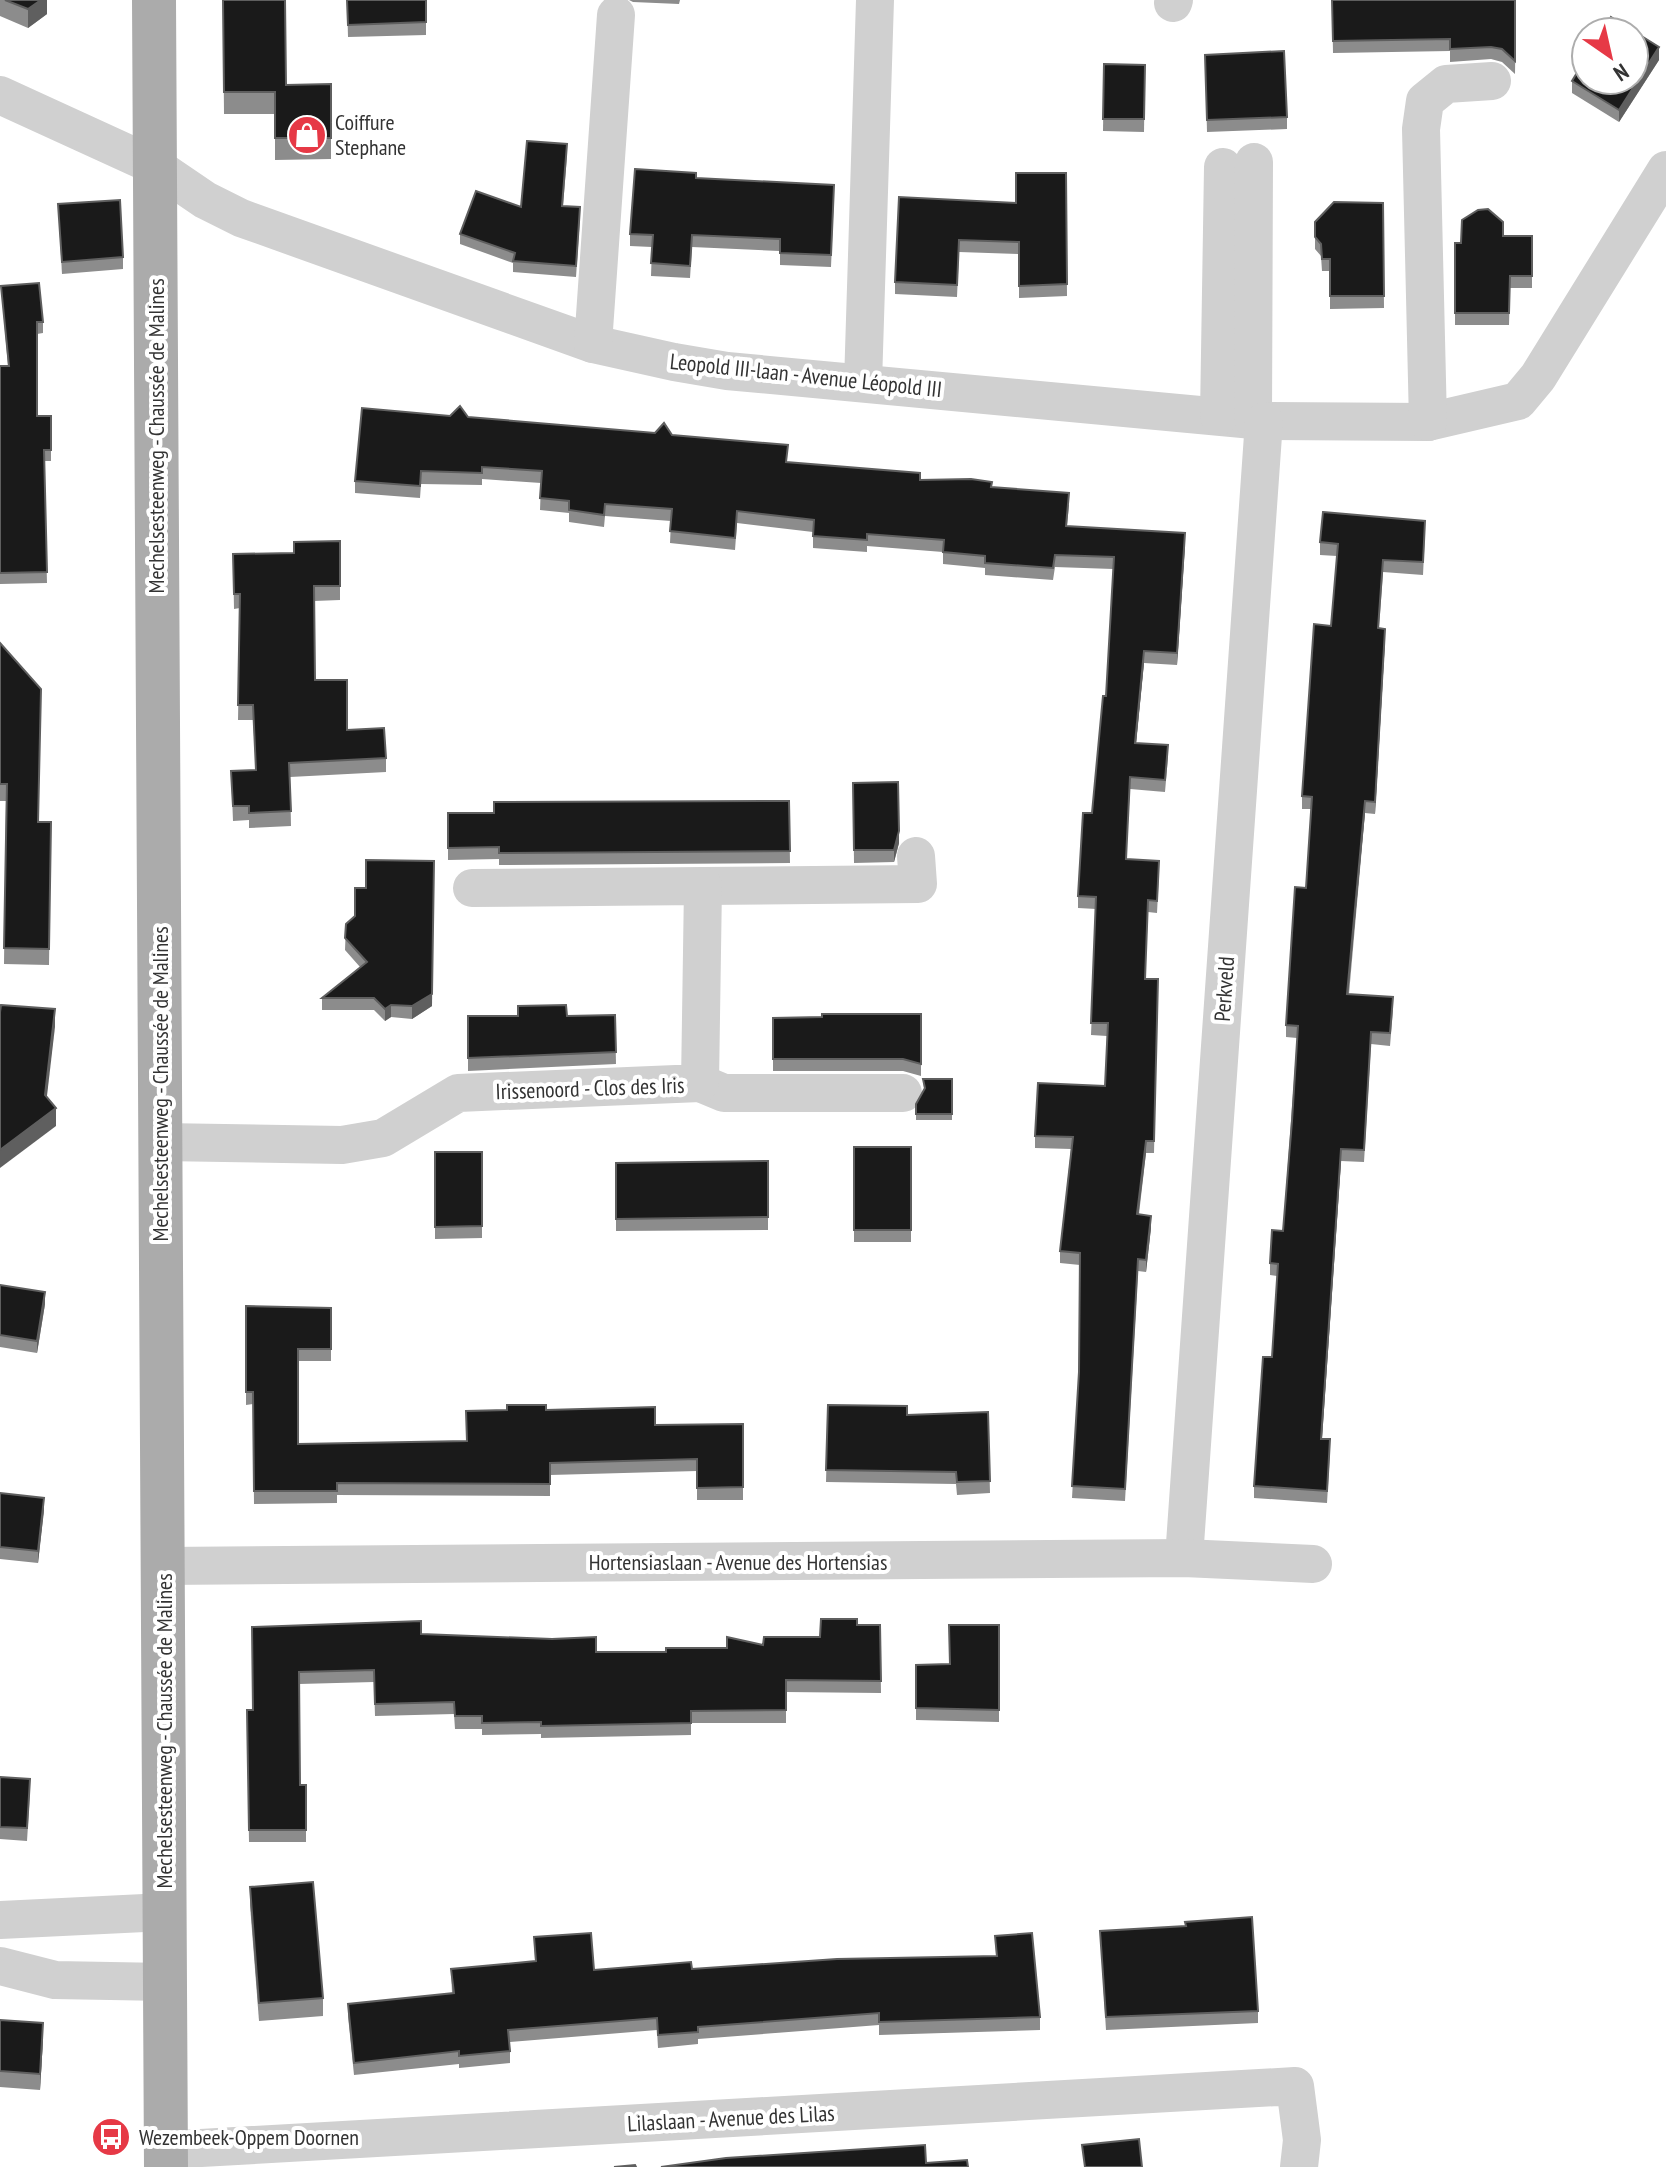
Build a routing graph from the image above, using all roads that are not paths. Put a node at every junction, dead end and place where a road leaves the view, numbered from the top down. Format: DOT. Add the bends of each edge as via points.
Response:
graph roads {
  1 [pos="154,0"];
  2 [pos="875,0"];
  3 [pos="616,15"];
  4 [pos="1492,81"];
  5 [pos="0,95"];
  6 [pos="1238,164"];
  7 [pos="155,166"];
  8 [pos="1666,170"];
  9 [pos="593,344"];
  10 [pos="863,383"];
  11 [pos="1245,419"];
  12 [pos="1428,422"];
  13 [pos="916,856"];
  14 [pos="703,886"];
  15 [pos="472,888"];
  16 [pos="700,1083"];
  17 [pos="903,1093"];
  18 [pos="161,1142"];
  19 [pos="1184,1558"];
  20 [pos="1313,1564"];
  21 [pos="163,1566"];
  22 [pos="165,1912"];
  23 [pos="0,1920"];
  24 [pos="0,1966"];
  25 [pos="166,1982"];
  26 [pos="166,2158"];
  27 [pos="1299,2167"];
  1 -- 7 [label="main road, Mechelsesteenweg - Chaussée de Malines"];
  2 -- 10 [label="street"];
  3 -- 9 [label="street"];
  4 -- 12 [label="street" via="1446,84 1425,101 1421,129"];
  5 -- 7 [label="street, Leopold III-laan - Avenue Léopold III"];
  6 -- 11 [label="street, Perkveld"];
  7 -- 9 [label="street, Leopold III-laan - Avenue Léopold III" via="241,218"];
  7 -- 18 [label="main road, Mechelsesteenweg - Chaussée de Malines"];
  8 -- 12 [label="street, Leopold III-laan - Avenue Léopold III" via="1518,401"];
  9 -- 10 [label="street, Leopold III-laan - Avenue Léopold III" via="727,371"];
  10 -- 11 [label="street, Leopold III-laan - Avenue Léopold III"];
  11 -- 12 [label="street, Leopold III-laan - Avenue Léopold III"];
  11 -- 19 [label="street, Perkveld"];
  13 -- 14 [label="street" via="918,884"];
  14 -- 15 [label="street"];
  14 -- 16 [label="street, Irissenoord - Clos des Iris"];
  16 -- 17 [label="street" via="724,1093"];
  16 -- 18 [label="street, Irissenoord - Clos des Iris" via="458,1093 383,1138 342,1145"];
  18 -- 21 [label="main road, Mechelsesteenweg - Chaussée de Malines"];
  19 -- 20 [label="street, Hortensiaslaan - Avenue des Hortensias"];
  19 -- 21 [label="street, Hortensiaslaan - Avenue des Hortensias"];
  21 -- 22 [label="main road, Mechelsesteenweg - Chaussée de Malines"];
  22 -- 23 [label="street"];
  22 -- 25 [label="main road, Mechelsesteenweg - Chaussée de Malines"];
  24 -- 25 [label="street" via="55,1980"];
  25 -- 26 [label="main road, Mechelsesteenweg - Chaussée de Malines"];
  26 -- 27 [label="street, Lilaslaan - Avenue des Lilas" via="1295,2086 1302,2140"];
}
